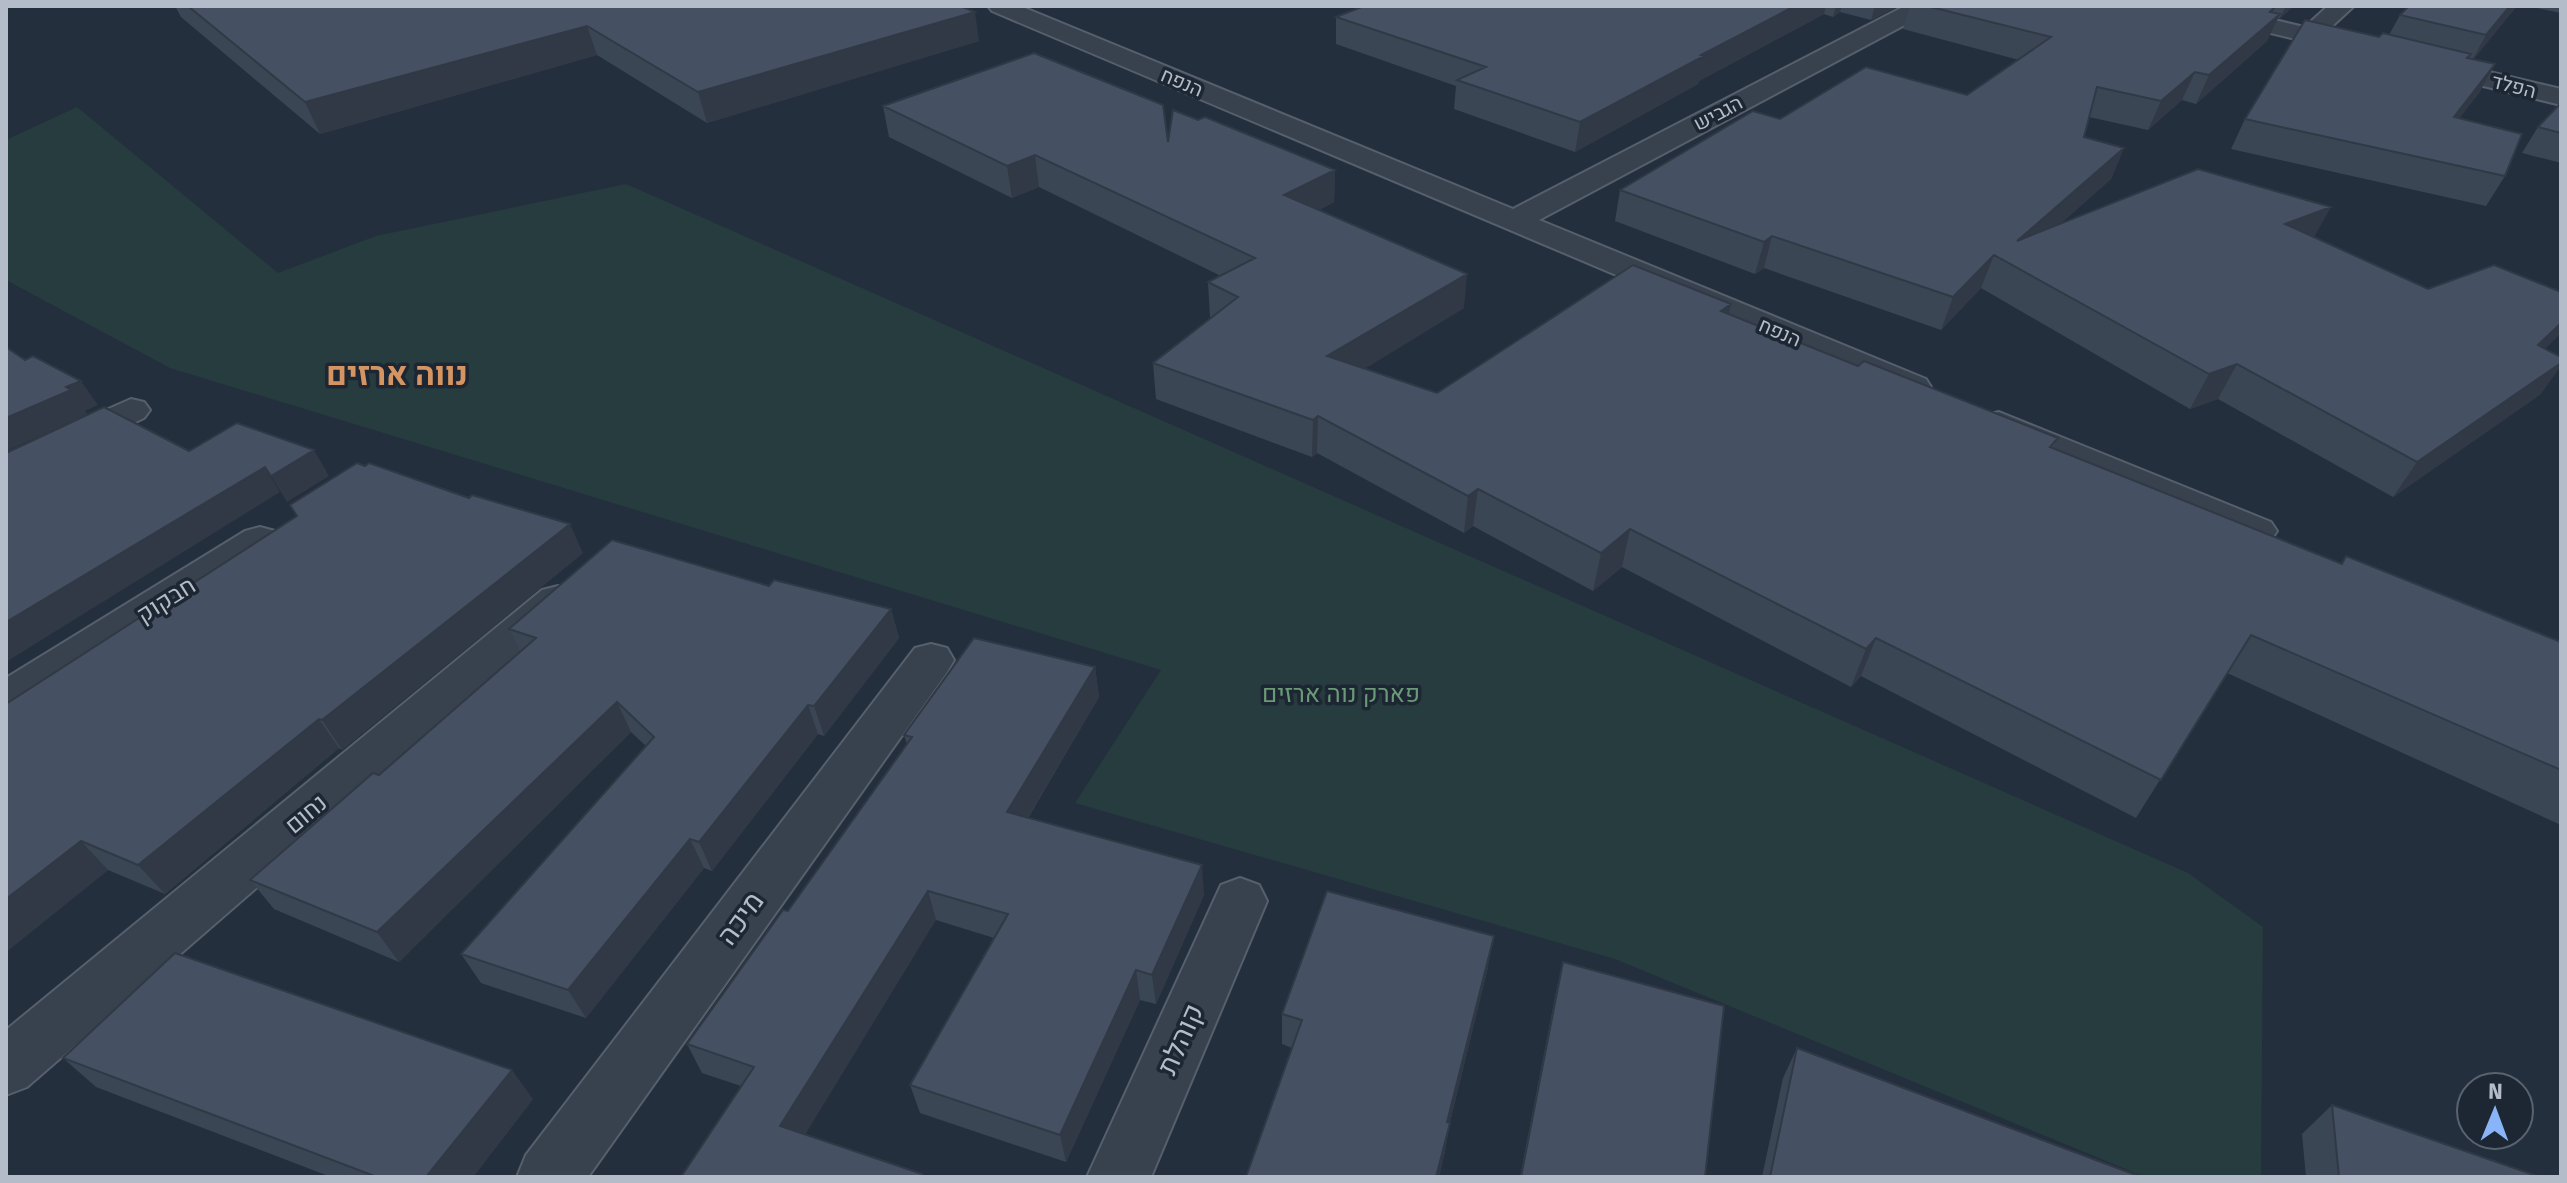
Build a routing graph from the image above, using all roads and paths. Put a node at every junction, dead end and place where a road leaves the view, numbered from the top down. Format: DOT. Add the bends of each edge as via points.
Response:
graph roads {
  1 [pos="1000,6"];
  2 [pos="1923,6"];
  3 [pos="2188,6"];
  4 [pos="2342,6"];
  5 [pos="2308,35"];
  6 [pos="2561,97"];
  7 [pos="1514,221"];
  8 [pos="131,410"];
  9 [pos="6,469"];
  10 [pos="300,516"];
  11 [pos="2282,541"];
  12 [pos="593,571"];
  13 [pos="931,660"];
  14 [pos="6,701"];
  15 [pos="1240,901"];
  16 [pos="6,1067"];
  17 [pos="549,1177"];
  18 [pos="1119,1177"];
  1 -- 7 [label="street, הנפח"];
  2 -- 7 [label="street, הגביש"];
  3 -- 5 [label="street, הפלד"];
  4 -- 5 [label="street"];
  5 -- 6 [label="street, הפלד"];
  7 -- 11 [label="street, הנפח"];
  8 -- 9 [label="street"];
  10 -- 14 [label="street, חבקוק"];
  12 -- 16 [label="street, נחום"];
  13 -- 17 [label="street, מיכה"];
  15 -- 18 [label="street, קוהלת"];
}
